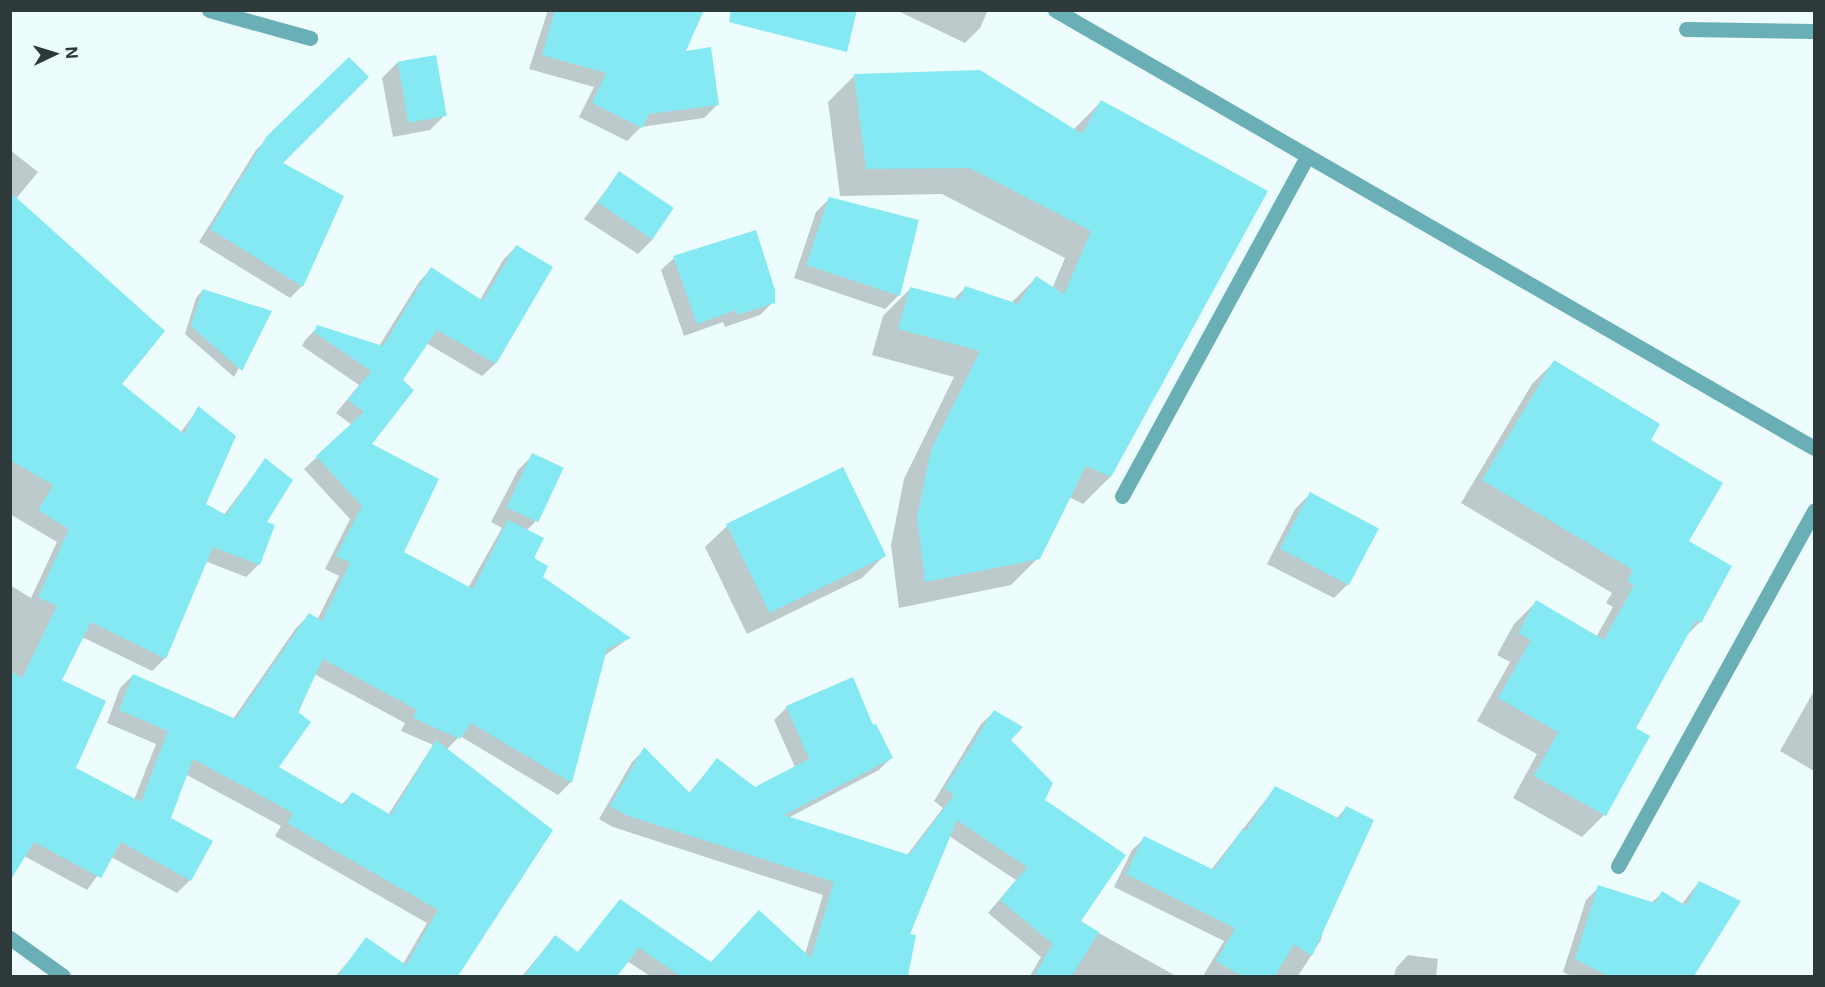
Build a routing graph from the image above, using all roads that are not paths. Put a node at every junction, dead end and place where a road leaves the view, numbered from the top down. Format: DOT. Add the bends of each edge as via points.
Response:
graph roads {
  1 [pos="209,10"];
  2 [pos="1055,10"];
  3 [pos="1686,28"];
  4 [pos="1815,31"];
  5 [pos="309,38"];
  6 [pos="1306,158"];
  7 [pos="1815,448"];
  8 [pos="1122,496"];
  9 [pos="1815,511"];
  10 [pos="1618,866"];
  11 [pos="10,938"];
  12 [pos="63,976"];
  1 -- 5 [label="street"];
  2 -- 6 [label="street"];
  3 -- 4 [label="street"];
  6 -- 7 [label="street"];
  6 -- 8 [label="street"];
  9 -- 10 [label="street"];
  11 -- 12 [label="street"];
}
